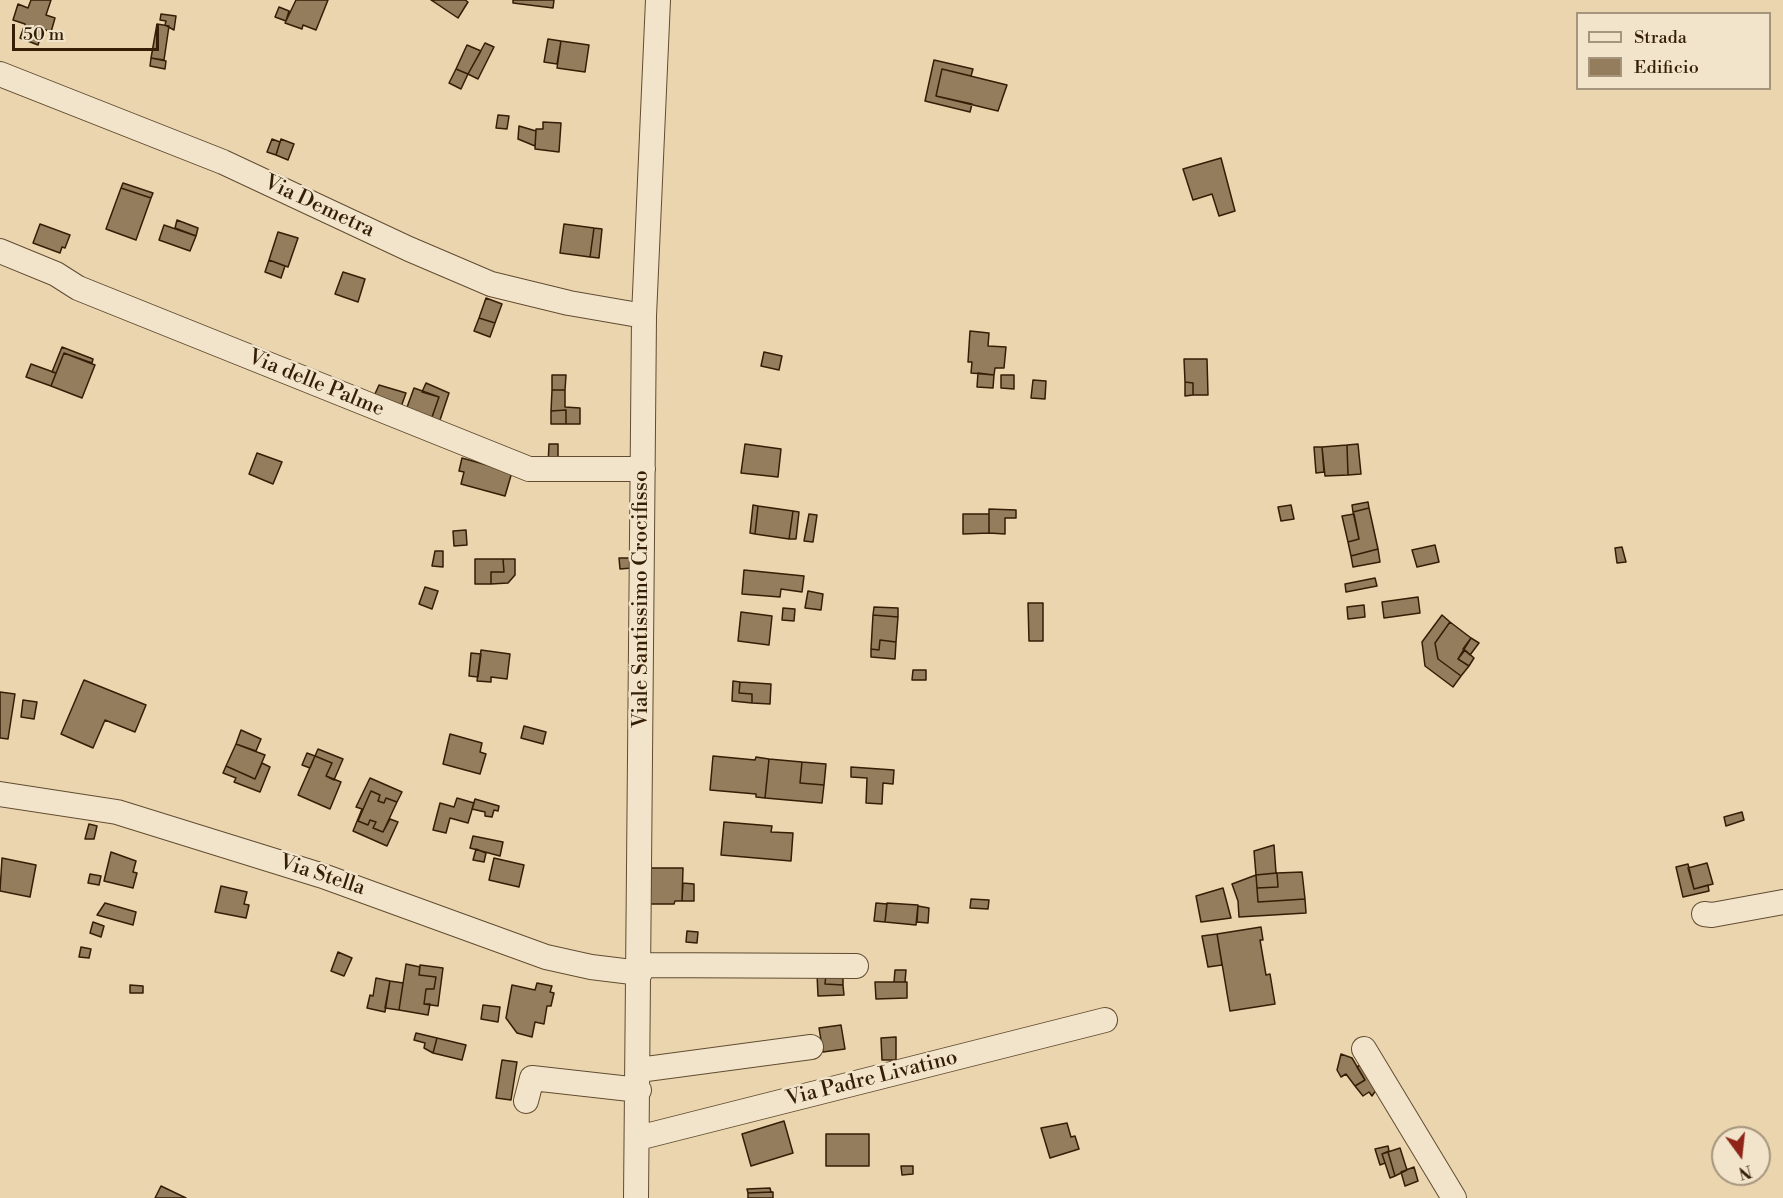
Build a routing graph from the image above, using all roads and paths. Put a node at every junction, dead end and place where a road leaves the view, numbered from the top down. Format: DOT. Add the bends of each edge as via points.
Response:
graph roads {
  1 [pos="658,0"];
  2 [pos="0,74"];
  3 [pos="0,251"];
  4 [pos="644,316"];
  5 [pos="643,469"];
  6 [pos="0,794"];
  7 [pos="1783,902"];
  8 [pos="1704,914"];
  9 [pos="856,966"];
  10 [pos="640,969"];
  11 [pos="1105,1020"];
  12 [pos="811,1047"];
  13 [pos="1364,1049"];
  14 [pos="639,1080"];
  15 [pos="526,1101"];
  16 [pos="638,1138"];
  17 [pos="636,1198"];
  18 [pos="1454,1198"];
  1 -- 4 [label="street, Viale Santissimo Crocifisso"];
  2 -- 4 [label="street, Via Demetra" via="223,162 491,284"];
  3 -- 5 [label="street, Via delle Palme" via="56,274 78,288 529,469"];
  4 -- 5 [label="street, Viale Santissimo Crocifisso"];
  5 -- 10 [label="street, Viale Santissimo Crocifisso"];
  6 -- 10 [label="street, Via Stella" via="117,812 323,876 546,957 591,967"];
  7 -- 8 [label="street"];
  9 -- 10 [label="street, Via Stella"];
  10 -- 14 [label="street, Viale Santissimo Crocifisso"];
  11 -- 16 [label="street, Via Padre Livatino"];
  12 -- 14 [label="street"];
  13 -- 18 [label="street"];
  14 -- 15 [label="street" via="532,1078"];
  14 -- 16 [label="street, Viale Santissimo Crocifisso"];
  16 -- 17 [label="street, Viale Santissimo Crocifisso"];
}
